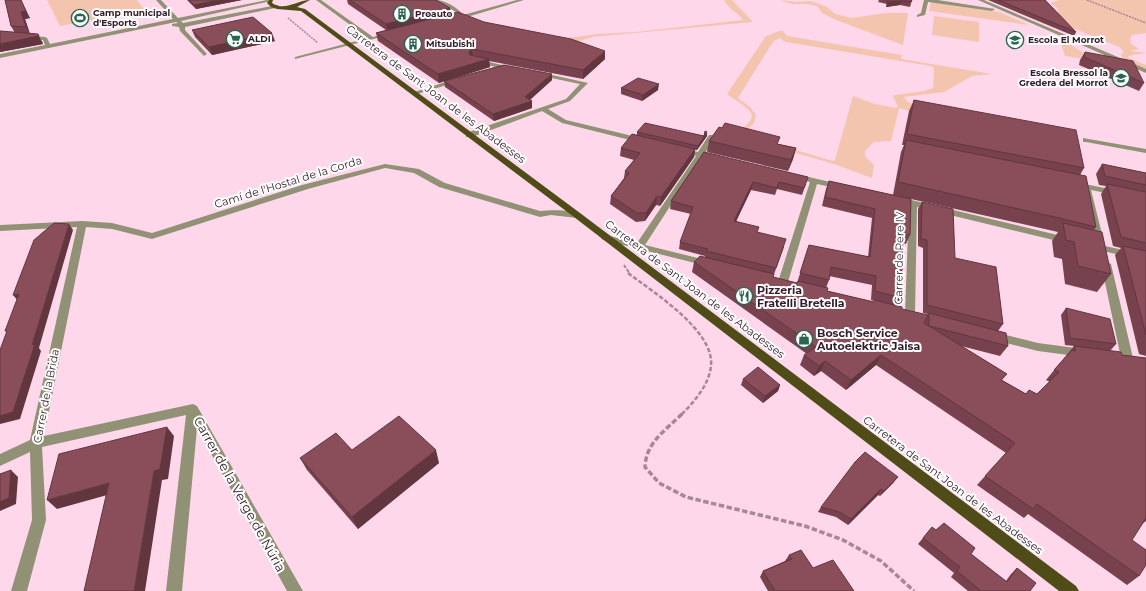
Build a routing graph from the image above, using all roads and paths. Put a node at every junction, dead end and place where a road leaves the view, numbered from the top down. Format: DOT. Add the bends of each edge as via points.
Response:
graph roads {
  1 [pos="158,0"];
  2 [pos="314,0"];
  3 [pos="318,0"];
  4 [pos="437,0"];
  5 [pos="522,0"];
  6 [pos="926,0"];
  7 [pos="980,0"];
  8 [pos="1087,0"];
  9 [pos="270,1"];
  10 [pos="306,2"];
  11 [pos="276,7"];
  12 [pos="283,7"];
  13 [pos="301,10"];
  14 [pos="1004,10"];
  15 [pos="284,15"];
  16 [pos="919,16"];
  17 [pos="461,17"];
  18 [pos="176,20"];
  19 [pos="449,20"];
  20 [pos="471,21"];
  21 [pos="1146,23"];
  22 [pos="152,25"];
  23 [pos="182,25"];
  24 [pos="394,33"];
  25 [pos="0,35"];
  26 [pos="371,38"];
  27 [pos="349,45"];
  28 [pos="49,47"];
  29 [pos="328,51"];
  30 [pos="204,54"];
  31 [pos="0,56"];
  32 [pos="297,58"];
  33 [pos="473,61"];
  34 [pos="504,67"];
  35 [pos="512,68"];
  36 [pos="489,71"];
  37 [pos="1146,71"];
  38 [pos="534,73"];
  39 [pos="467,78"];
  40 [pos="414,93"];
  41 [pos="543,109"];
  42 [pos="469,135"];
  43 [pos="712,137"];
  44 [pos="1086,140"];
  45 [pos="654,144"];
  46 [pos="670,147"];
  47 [pos="1146,151"];
  48 [pos="701,155"];
  49 [pos="724,160"];
  50 [pos="785,174"];
  51 [pos="814,180"];
  52 [pos="1065,182"];
  53 [pos="1087,187"];
  54 [pos="852,189"];
  55 [pos="1124,195"];
  56 [pos="890,198"];
  57 [pos="913,204"];
  58 [pos="577,215"];
  59 [pos="82,224"];
  60 [pos="0,228"];
  61 [pos="606,238"];
  62 [pos="640,246"];
  63 [pos="1102,248"];
  64 [pos="1146,258"];
  65 [pos="623,261"];
  66 [pos="715,265"];
  67 [pos="783,282"];
  68 [pos="910,314"];
  69 [pos="987,334"];
  70 [pos="1090,354"];
  71 [pos="1140,360"];
  72 [pos="192,409"];
  73 [pos="36,443"];
  74 [pos="0,460"];
  75 [pos="19,591"];
  76 [pos="174,591"];
  77 [pos="295,591"];
  78 [pos="914,591"];
  79 [pos="1071,591"];
  1 -- 18 [label="street"];
  2 -- 10 [label="street"];
  3 -- 26 [label="street, Carretera de Sant Joan de les Abadesses"];
  4 -- 17 [label="street" via="458,11"];
  5 -- 17 [label="street"];
  6 -- 14 [label="street"];
  6 -- 16 [label="street" via="923,14"];
  7 -- 14 [label="street"];
  8 -- 21 [label="path"];
  9 -- 11 [label="main road" via="269,4"];
  9 -- 18 [label="street"];
  10 -- 12 [label="main road"];
  10 -- 13 [label="main road"];
  11 -- 12 [label="main road"];
  11 -- 23 [label="street"];
  12 -- 13 [label="main road, Carretera de Sant Joan de les Abadesses"];
  13 -- 27 [label="main road, Carretera de Sant Joan de les Abadesses"];
  14 -- 37 [label="street"];
  15 -- 29 [label="path"];
  17 -- 19 [label="street"];
  17 -- 20 [label="street"];
  18 -- 22 [label="street"];
  18 -- 23 [label="street"];
  22 -- 23 [label="street"];
  22 -- 28 [label="street"];
  23 -- 30 [label="street" via="182,30"];
  24 -- 26 [label="street"];
  25 -- 28 [label="street" via="45,39"];
  26 -- 27 [label="street"];
  27 -- 29 [label="street"];
  27 -- 40 [label="main road, Carretera de Sant Joan de les Abadesses"];
  28 -- 31 [label="street"];
  29 -- 32 [label="street"];
  33 -- 34 [label="street"];
  34 -- 35 [label="street"];
  34 -- 36 [label="street"];
  38 -- 41 [label="street" via="585,83 568,100"];
  39 -- 40 [label="street"];
  40 -- 42 [label="main road, Carretera de Sant Joan de les Abadesses"];
  41 -- 42 [label="street"];
  41 -- 45 [label="street" via="569,124"];
  42 -- 58 [label="main road, Carretera de Sant Joan de les Abadesses"];
  43 -- 48 [label="street"];
  44 -- 47 [label="street"];
  46 -- 48 [label="street"];
  48 -- 49 [label="street"];
  48 -- 62 [label="street"];
  50 -- 51 [label="street"];
  51 -- 54 [label="street"];
  51 -- 67 [label="street"];
  52 -- 53 [label="street"];
  53 -- 55 [label="street"];
  53 -- 63 [label="street"];
  56 -- 57 [label="street"];
  57 -- 63 [label="street"];
  57 -- 68 [label="street, Carrer de Pere IV"];
  58 -- 59 [label="street, Camí de l'Hostal de la Corda" via="551,212 540,214 442,186 416,171 385,166 305,186 152,236 112,226"];
  58 -- 61 [label="main road, Carretera de Sant Joan de les Abadesses"];
  59 -- 60 [label="street, Camí de l'Hostal de la Corda"];
  59 -- 73 [label="street, Carrer de la Brida"];
  61 -- 62 [label="street"];
  61 -- 79 [label="main road, Carretera de Sant Joan de les Abadesses"];
  62 -- 66 [label="street"];
  63 -- 64 [label="street"];
  63 -- 71 [label="street" via="1123,358"];
  65 -- 78 [label="path" via="628,273 688,321 704,341 710,355 709,373 694,399 686,411 651,443 646,452 645,467 658,483 686,497 814,529 850,542 891,568"];
  69 -- 70 [label="street" via="1038,347"];
  72 -- 73 [label="street"];
  72 -- 76 [label="street, Carrer de la Verge de Núria"];
  72 -- 77 [label="street, Carrer de la Verge de Núria"];
  73 -- 74 [label="street"];
  73 -- 75 [label="street, Carrer de la Brida" via="39,520"];
}
